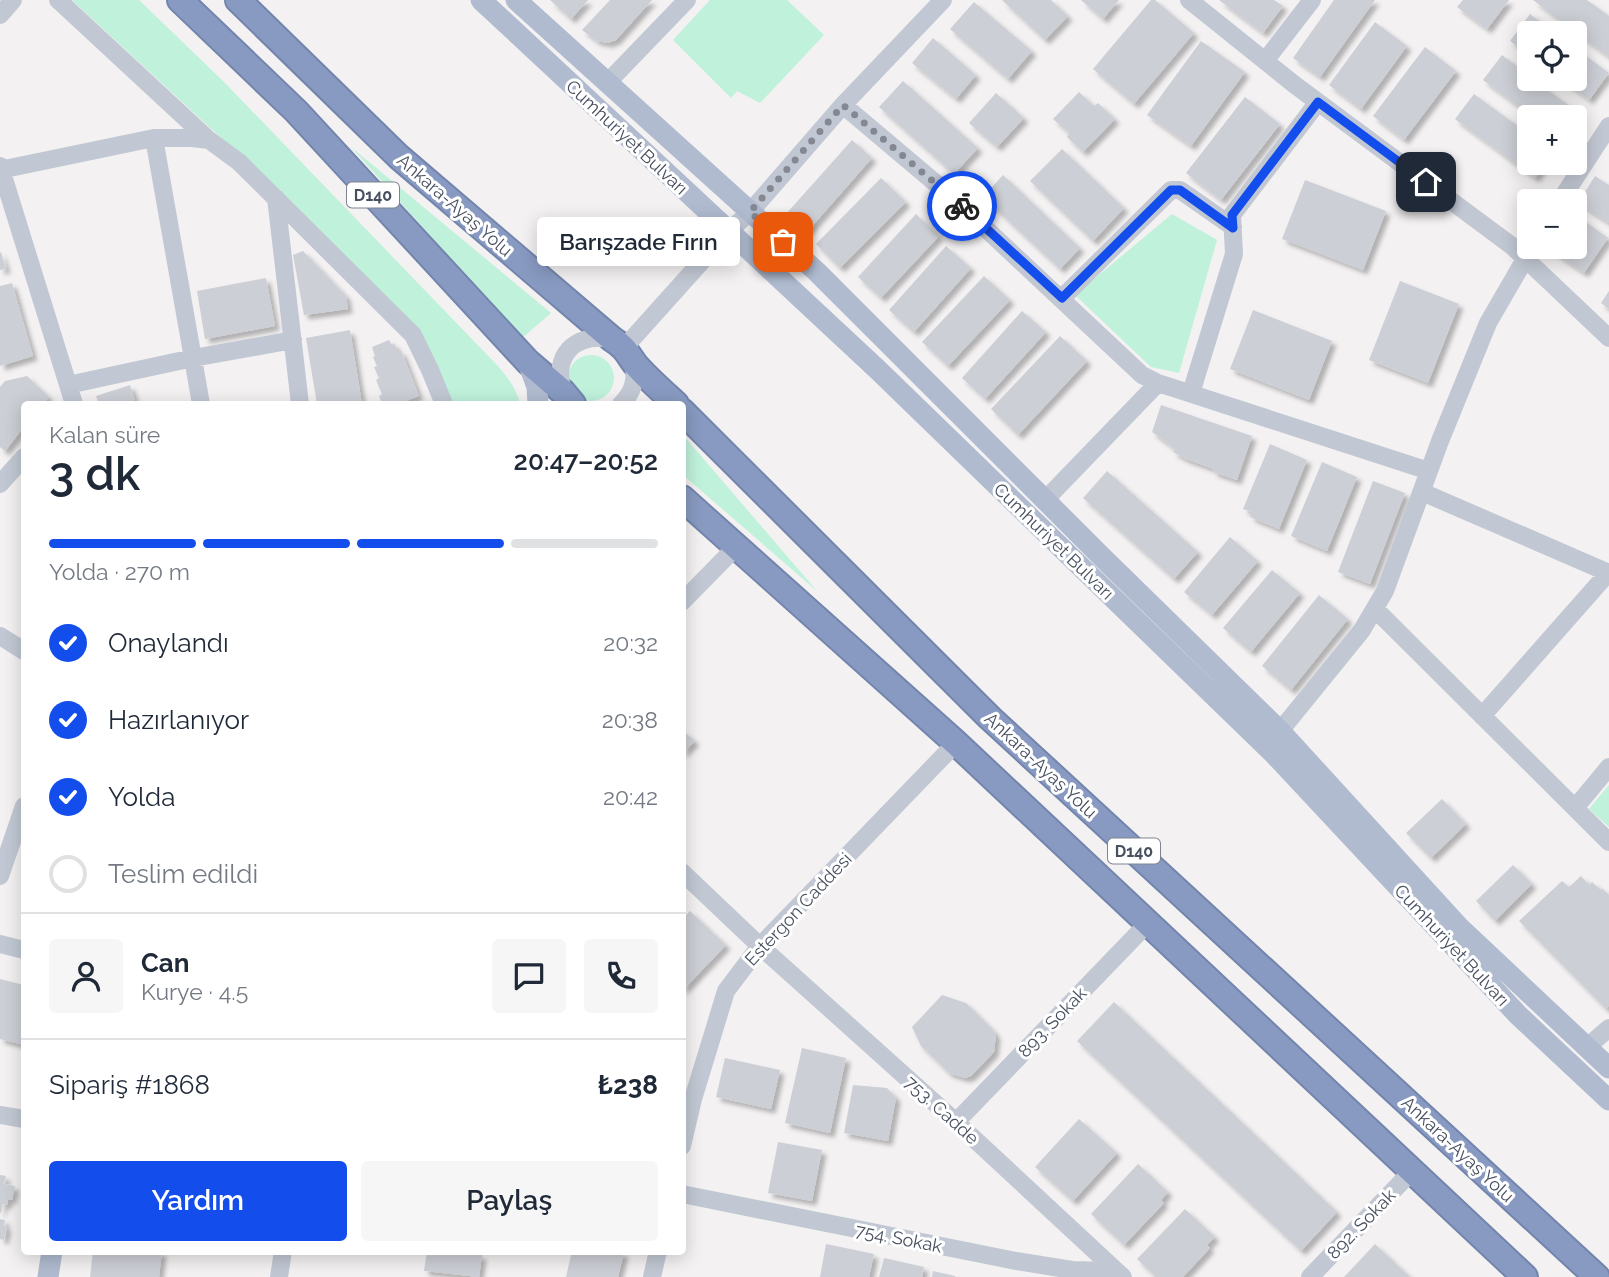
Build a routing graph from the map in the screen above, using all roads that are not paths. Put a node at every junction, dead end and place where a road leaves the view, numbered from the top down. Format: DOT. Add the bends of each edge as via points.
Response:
graph roads {
  1 [pos="13,0"];
  2 [pos="58,0"];
  3 [pos="180,0"];
  4 [pos="238,0"];
  5 [pos="481,0"];
  6 [pos="516,0"];
  7 [pos="687,0"];
  8 [pos="943,0"];
  9 [pos="1189,0"];
  10 [pos="1312,0"];
  11 [pos="0,15"];
  12 [pos="1265,61"];
  13 [pos="607,83"];
  14 [pos="1318,102"];
  15 [pos="843,105"];
  16 [pos="1609,126"];
  17 [pos="154,138"];
  18 [pos="209,141"];
  19 [pos="0,168"];
  20 [pos="1568,189"];
  21 [pos="276,198"];
  22 [pos="750,212"];
  23 [pos="1233,228"];
  24 [pos="729,231"];
  25 [pos="1517,248"];
  26 [pos="1525,259"];
  27 [pos="1534,259"];
  28 [pos="1062,298"];
  29 [pos="1609,338"];
  30 [pos="293,340"];
  31 [pos="623,350"];
  32 [pos="193,358"];
  33 [pos="1158,383"];
  34 [pos="68,385"];
  35 [pos="1191,393"];
  36 [pos="555,395"];
  37 [pos="74,401"];
  38 [pos="200,401"];
  39 [pos="300,401"];
  40 [pos="443,401"];
  41 [pos="624,401"];
  42 [pos="673,401"];
  43 [pos="686,415"];
  44 [pos="21,460"];
  45 [pos="1429,471"];
  46 [pos="1,480"];
  47 [pos="1422,492"];
  48 [pos="1045,500"];
  49 [pos="686,501"];
  50 [pos="737,546"];
  51 [pos="1609,572"];
  52 [pos="686,598"];
  53 [pos="1375,609"];
  54 [pos="0,636"];
  55 [pos="21,649"];
  56 [pos="1482,716"];
  57 [pos="1280,731"];
  58 [pos="956,743"];
  59 [pos="1264,745"];
  60 [pos="1609,767"];
  61 [pos="1575,808"];
  62 [pos="21,815"];
  63 [pos="1609,842"];
  64 [pos="0,876"];
  65 [pos="686,876"];
  66 [pos="1148,923"];
  67 [pos="0,944"];
  68 [pos="760,946"];
  69 [pos="21,949"];
  70 [pos="1609,1028"];
  71 [pos="1587,1047"];
  72 [pos="1609,1068"];
  73 [pos="1609,1100"];
  74 [pos="0,1115"];
  75 [pos="21,1118"];
  76 [pos="956,1122"];
  77 [pos="686,1129"];
  78 [pos="1412,1171"];
  79 [pos="686,1195"];
  80 [pos="51,1255"];
  81 [pos="282,1255"];
  82 [pos="657,1255"];
  83 [pos="1040,1271"];
  84 [pos="1119,1274"];
  85 [pos="48,1277"];
  86 [pos="279,1277"];
  87 [pos="652,1277"];
  88 [pos="1310,1277"];
  89 [pos="1525,1277"];
  90 [pos="1597,1277"];
  1 -- 11 [label="street"];
  2 -- 18 [label="street"];
  3 -- 36 [label="highway, D140" via="296,111"];
  4 -- 31 [label="highway, Ankara-Ayaş Yolu / D140" via="399,157"];
  5 -- 24 [label="main road, Cumhuriyet Bulvarı"];
  6 -- 13 [label="main road, Cumhuriyet Bulvarı"];
  7 -- 13 [label="street"];
  8 -- 15 [label="street"];
  9 -- 12 [label="street"];
  10 -- 12 [label="street"];
  12 -- 14 [label="street"];
  13 -- 22 [label="main road, Cumhuriyet Bulvarı"];
  14 -- 23 [label="street" via="1232,215"];
  14 -- 25 [label="street"];
  15 -- 22 [label="street"];
  15 -- 28 [label="street" via="953,197"];
  16 -- 20 [label="street"];
  17 -- 18 [label="street"];
  17 -- 19 [label="street"];
  17 -- 32 [label="street"];
  18 -- 21 [label="street"];
  19 -- 34 [label="street"];
  21 -- 30 [label="street"];
  21 -- 40 [label="street" via="413,335"];
  22 -- 24 [label="street"];
  22 -- 48 [label="main road, Cumhuriyet Bulvarı" via="817,272"];
  23 -- 28 [label="street" via="1180,190 1171,190"];
  23 -- 35 [label="street" via="1234,254"];
  24 -- 31 [label="street"];
  24 -- 59 [label="main road, Cumhuriyet Bulvarı"];
  26 -- 45 [label="street" via="1488,323"];
  27 -- 29 [label="street"];
  28 -- 33 [label="street" via="1142,375"];
  30 -- 32 [label="street"];
  30 -- 39 [label="street"];
  31 -- 36 [label="street" via="599,337 574,344 560,366"];
  31 -- 41 [label="street" via="636,374"];
  31 -- 42 [label="highway, Ankara-Ayaş Yolu / D140"];
  32 -- 34 [label="street"];
  32 -- 38 [label="street"];
  33 -- 35 [label="street"];
  33 -- 48 [label="street"];
  34 -- 37 [label="street"];
  35 -- 45 [label="street"];
  43 -- 90 [label="highway, Ankara-Ayaş Yolu / D140" via="990,718"];
  44 -- 46 [label="street"];
  45 -- 47 [label="street"];
  47 -- 51 [label="street"];
  47 -- 53 [label="street"];
  48 -- 57 [label="main road, Cumhuriyet Bulvarı"];
  49 -- 50 [label="highway, D140"];
  50 -- 52 [label="street"];
  50 -- 58 [label="highway, D140"];
  51 -- 56 [label="street"];
  53 -- 56 [label="street"];
  53 -- 57 [label="street"];
  54 -- 55 [label="street"];
  56 -- 61 [label="street"];
  57 -- 59 [label="street"];
  57 -- 71 [label="main road, Cumhuriyet Bulvarı" via="1461,928"];
  58 -- 66 [label="highway, D140"];
  58 -- 68 [label="street, Estergon Caddesi"];
  59 -- 73 [label="main road, Cumhuriyet Bulvarı" via="1518,1015"];
  60 -- 61 [label="street"];
  61 -- 63 [label="street"];
  62 -- 64 [label="street"];
  65 -- 68 [label="street, 753. Cadde"];
  66 -- 76 [label="street, 893. Sokak"];
  66 -- 78 [label="highway, D140"];
  67 -- 69 [label="street"];
  68 -- 76 [label="street, 753. Cadde"];
  68 -- 77 [label="street, Estergon Caddesi" via="726,991"];
  70 -- 71 [label="street"];
  71 -- 72 [label="main road, Cumhuriyet Bulvarı"];
  74 -- 75 [label="street"];
  76 -- 84 [label="street, 753. Cadde"];
  78 -- 88 [label="street, 892. Sokak"];
  78 -- 89 [label="highway, D140"];
  79 -- 83 [label="street, 754. Sokak"];
  80 -- 85 [label="main road"];
  81 -- 86 [label="street"];
  82 -- 87 [label="street"];
  83 -- 84 [label="street, 754. Sokak"];
}
